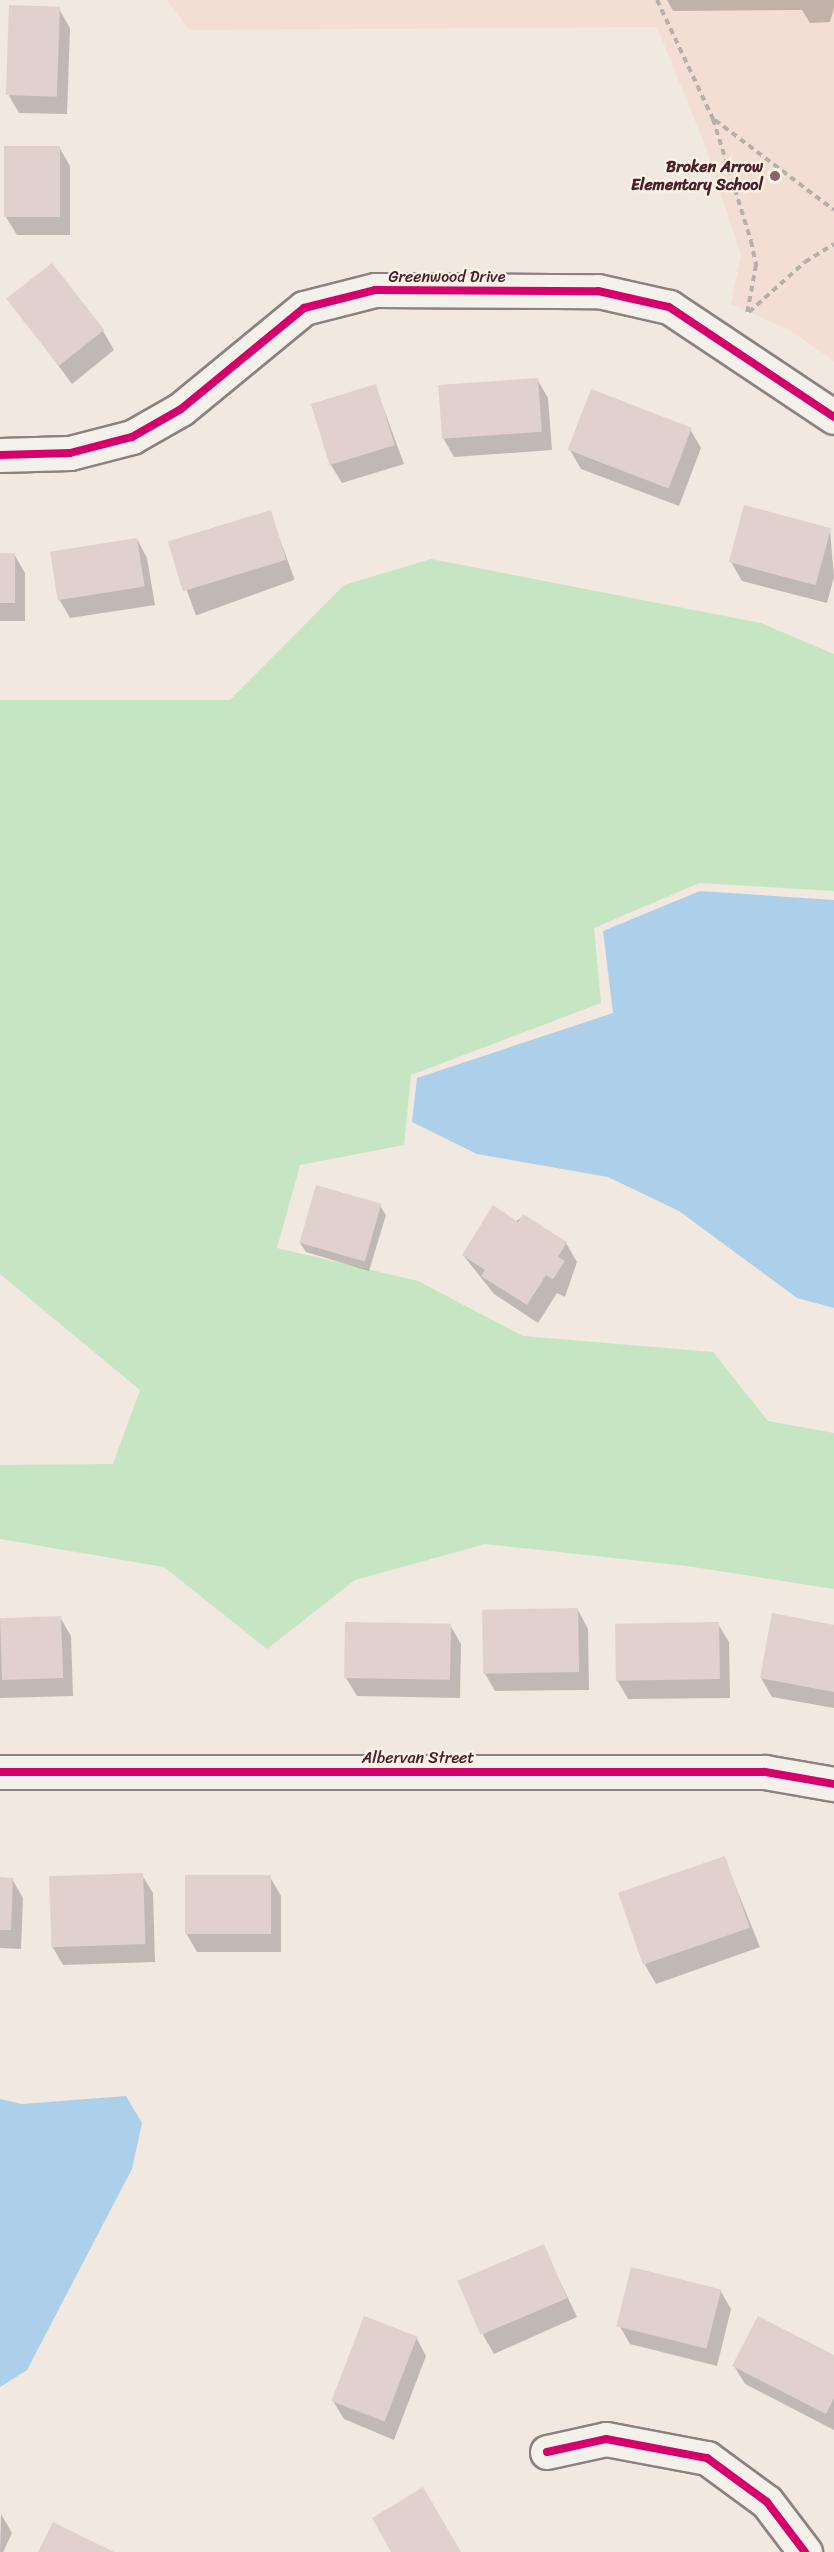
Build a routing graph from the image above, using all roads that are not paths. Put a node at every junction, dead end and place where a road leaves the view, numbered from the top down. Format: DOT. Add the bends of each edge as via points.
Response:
graph roads {
  1 [pos="834,417"];
  2 [pos="0,455"];
  3 [pos="0,1772"];
  4 [pos="834,1784"];
  5 [pos="547,2452"];
  6 [pos="805,2552"];
  1 -- 2 [label="street, Greenwood Drive" via="669,307 598,291 375,290 304,308 181,409 132,437 70,453"];
  3 -- 4 [label="street, Albervan Street" via="765,1772"];
  5 -- 6 [label="street" via="606,2439 707,2458 767,2502"];
}
